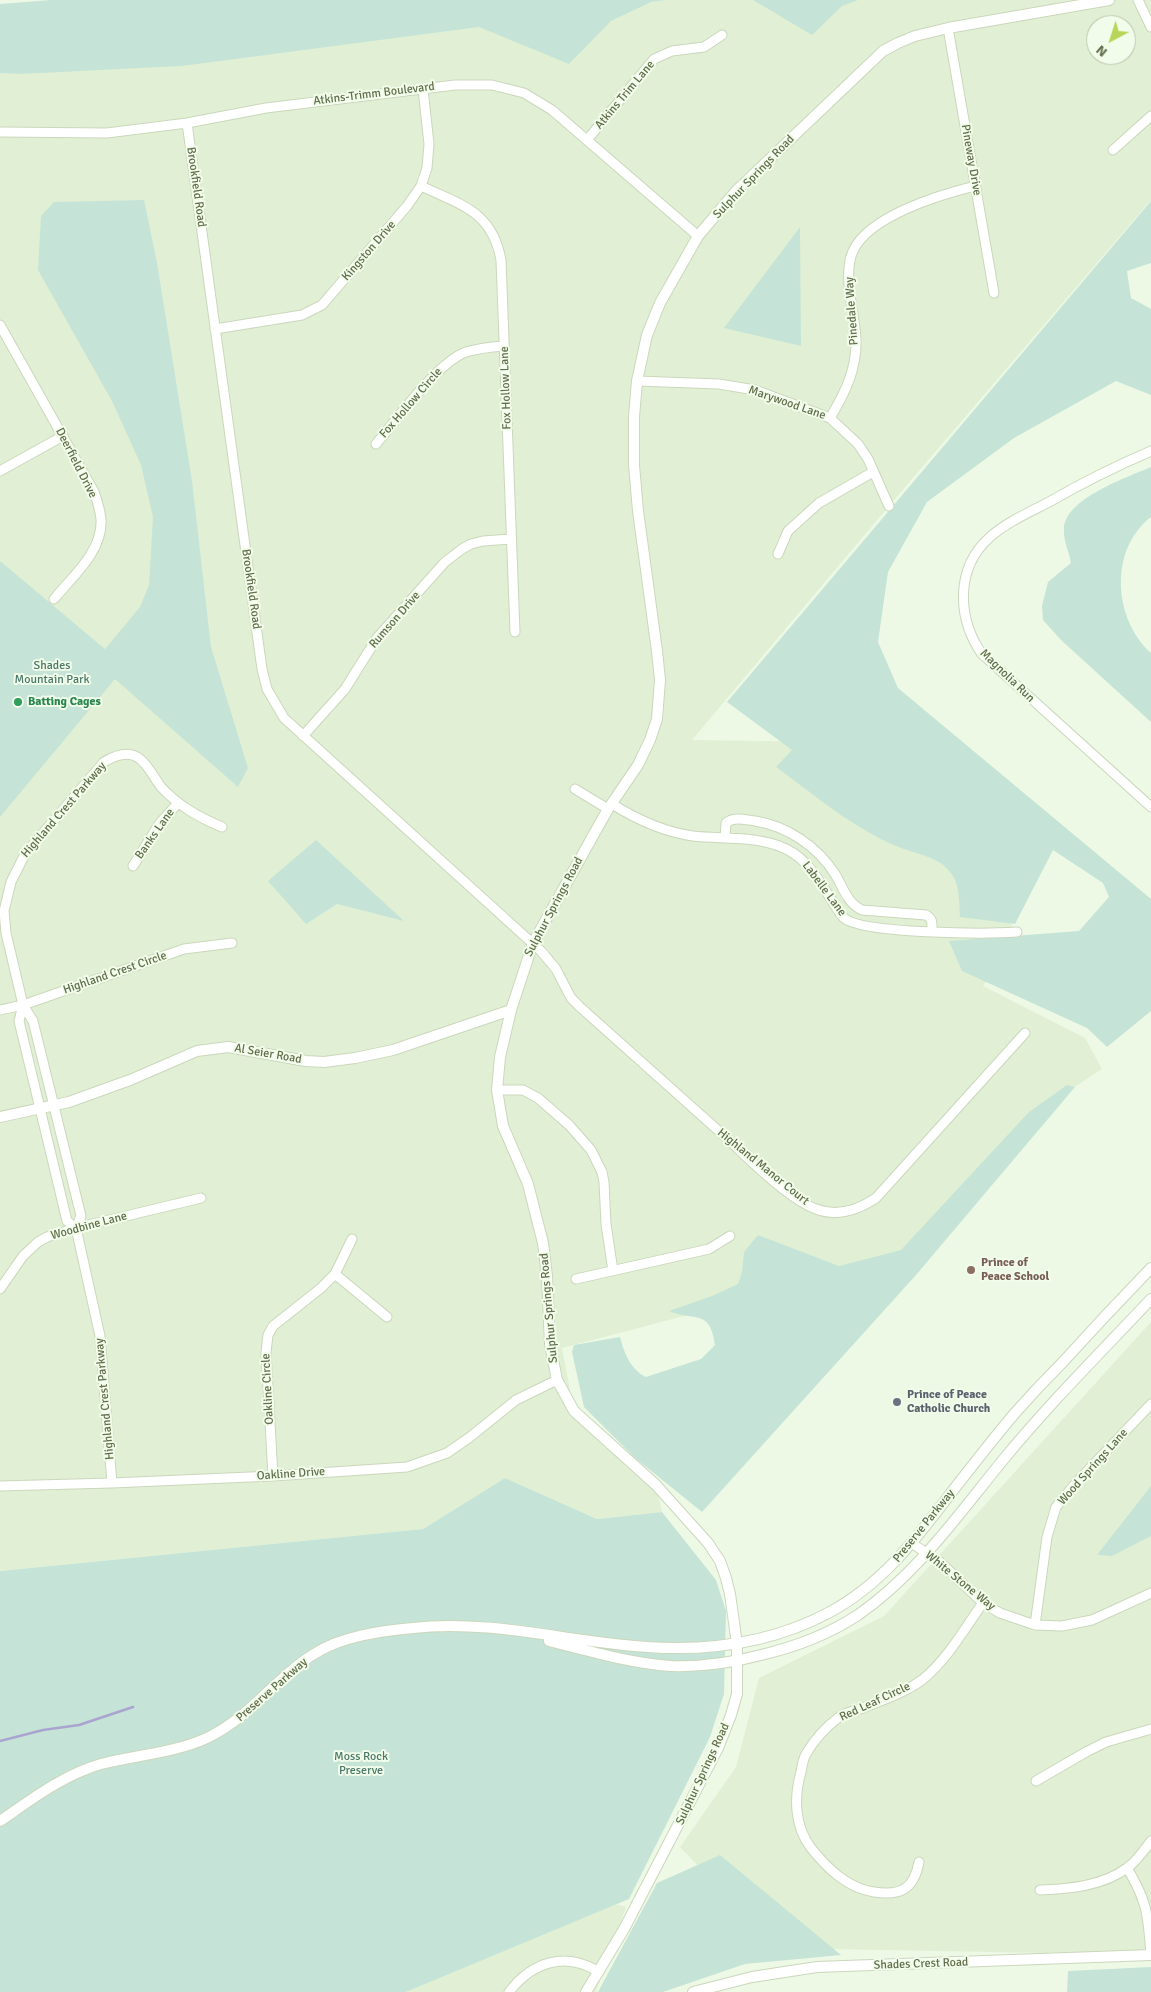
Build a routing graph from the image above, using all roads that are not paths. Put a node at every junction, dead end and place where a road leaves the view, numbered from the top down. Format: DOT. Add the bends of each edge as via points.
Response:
graph roads {
  1 [pos="1109,0"];
  2 [pos="1138,0"];
  3 [pos="948,28"];
  4 [pos="1151,28"];
  5 [pos="722,36"];
  6 [pos="423,89"];
  7 [pos="1151,116"];
  8 [pos="188,123"];
  9 [pos="0,132"];
  10 [pos="587,140"];
  11 [pos="1113,150"];
  12 [pos="421,186"];
  13 [pos="975,186"];
  14 [pos="698,236"];
  15 [pos="994,293"];
  16 [pos="1,328"];
  17 [pos="215,329"];
  18 [pos="504,346"];
  19 [pos="637,381"];
  20 [pos="830,418"];
  21 [pos="63,436"];
  22 [pos="376,444"];
  23 [pos="1151,451"];
  24 [pos="0,471"];
  25 [pos="873,472"];
  26 [pos="888,506"];
  27 [pos="511,539"];
  28 [pos="778,554"];
  29 [pos="54,599"];
  30 [pos="515,632"];
  31 [pos="303,736"];
  32 [pos="575,790"];
  33 [pos="178,803"];
  34 [pos="1151,806"];
  35 [pos="610,807"];
  36 [pos="222,827"];
  37 [pos="725,838"];
  38 [pos="133,866"];
  39 [pos="2,911"];
  40 [pos="932,931"];
  41 [pos="1016,932"];
  42 [pos="232,943"];
  43 [pos="533,943"];
  44 [pos="23,1006"];
  45 [pos="0,1010"];
  46 [pos="511,1010"];
  47 [pos="1024,1033"];
  48 [pos="40,1053"];
  49 [pos="27,1056"];
  50 [pos="497,1090"];
  51 [pos="54,1106"];
  52 [pos="40,1109"];
  53 [pos="0,1117"];
  54 [pos="69,1167"];
  55 [pos="55,1170"];
  56 [pos="201,1198"];
  57 [pos="76,1228"];
  58 [pos="730,1236"];
  59 [pos="352,1239"];
  60 [pos="1151,1268"];
  61 [pos="613,1271"];
  62 [pos="335,1274"];
  63 [pos="576,1279"];
  64 [pos="0,1288"];
  65 [pos="1151,1298"];
  66 [pos="388,1317"];
  67 [pos="557,1380"];
  68 [pos="1151,1404"];
  69 [pos="273,1476"];
  70 [pos="112,1483"];
  71 [pos="0,1486"];
  72 [pos="913,1544"];
  73 [pos="927,1553"];
  74 [pos="1151,1593"];
  75 [pos="983,1603"];
  76 [pos="1035,1625"];
  77 [pos="502,1629"];
  78 [pos="737,1644"];
  79 [pos="738,1661"];
  80 [pos="1151,1729"];
  81 [pos="1036,1781"];
  82 [pos="0,1821"];
  83 [pos="1151,1841"];
  84 [pos="919,1862"];
  85 [pos="1127,1868"];
  86 [pos="1040,1890"];
  87 [pos="1151,1955"];
  88 [pos="599,1972"];
  89 [pos="508,1992"];
  90 [pos="586,1992"];
  91 [pos="693,1992"];
  1 -- 3 [label="street, Sulphur Springs Road"];
  2 -- 4 [label="street"];
  3 -- 13 [label="street, Pineway Drive"];
  3 -- 14 [label="street, Sulphur Springs Road" via="915,36 883,51 737,190"];
  5 -- 10 [label="street, Atkins Trim Lane" via="704,47 672,51 654,59"];
  6 -- 8 [label="street, Atkins-Trimm Boulevard" via="266,108"];
  6 -- 10 [label="street, Atkins-Trimm Boulevard" via="475,84 505,87 552,110"];
  6 -- 12 [label="street, Kingston Drive" via="429,150"];
  7 -- 11 [label="street"];
  8 -- 9 [label="street, Atkins-Trimm Boulevard" via="107,133"];
  8 -- 17 [label="street, Brookfield Road"];
  10 -- 14 [label="street, Atkins-Trimm Boulevard"];
  12 -- 17 [label="street, Kingston Drive" via="408,206 322,305 302,316"];
  12 -- 18 [label="street, Fox Hollow Lane" via="474,212 495,237 501,260"];
  13 -- 15 [label="street, Pineway Drive"];
  13 -- 20 [label="street, Pinedale Way" via="944,194 898,213 875,227 856,245 849,269 855,359 848,387"];
  14 -- 19 [label="street, Sulphur Springs Road" via="652,321"];
  16 -- 21 [label="street, Deerfield Drive"];
  17 -- 31 [label="street, Brookfield Road" via="262,669 275,705"];
  18 -- 22 [label="street, Fox Hollow Circle" via="482,348 451,359"];
  18 -- 27 [label="street, Fox Hollow Lane"];
  19 -- 20 [label="street, Marywood Lane" via="719,384 755,390"];
  19 -- 35 [label="street, Sulphur Springs Road" via="635,482 657,651 659,698 650,740 638,765"];
  20 -- 25 [label="street, Marywood Lane" via="858,444"];
  21 -- 24 [label="street"];
  21 -- 29 [label="street, Deerfield Drive" via="94,492 101,519 93,552"];
  23 -- 34 [label="street, Magnolia Run" via="1098,474 992,536 972,561 962,601 966,624 982,654"];
  25 -- 26 [label="street, Marywood Lane"];
  25 -- 28 [label="street" via="818,503 788,531"];
  27 -- 30 [label="street, Fox Hollow Lane"];
  27 -- 31 [label="street, Rumson Drive" via="471,544 445,562 377,638 345,689"];
  31 -- 43 [label="street, Brookfield Road"];
  32 -- 35 [label="street, Labelle Lane"];
  33 -- 36 [label="street, Highland Crest Parkway" via="198,817"];
  33 -- 38 [label="street, Banks Lane" via="160,823"];
  33 -- 39 [label="street, Highland Crest Parkway" via="140,759 121,754 104,762 24,854"];
  35 -- 37 [label="street, Labelle Lane" via="670,831"];
  35 -- 43 [label="street, Sulphur Springs Road"];
  37 -- 40 [label="street, Labelle Lane" via="756,840 789,851 811,868 844,918 851,922 884,929"];
  37 -- 40 [label="street" via="726,823 735,819 769,823 786,830 821,857 851,903 862,910 926,915 932,921"];
  39 -- 44 [label="street, Highland Crest Parkway"];
  40 -- 41 [label="street, Labelle Lane"];
  42 -- 44 [label="street, Highland Crest Circle" via="184,949"];
  43 -- 46 [label="street, Sulphur Springs Road"];
  43 -- 47 [label="street, Highland Manor Court" via="550,960 571,998 580,1007 756,1165 805,1204 830,1212 855,1210 886,1189"];
  44 -- 45 [label="street, Highland Crest Circle"];
  44 -- 48 [label="street, Highland Crest Parkway" via="33,1021"];
  44 -- 49 [label="street, Highland Crest Parkway" via="19,1021"];
  46 -- 50 [label="street, Sulphur Springs Road" via="500,1058"];
  46 -- 51 [label="street, Al Seier Road" via="393,1050 355,1058 324,1062 228,1047 197,1051 130,1080"];
  48 -- 49 [label="street"];
  48 -- 51 [label="street, Highland Crest Parkway"];
  49 -- 52 [label="street, Highland Crest Parkway"];
  50 -- 61 [label="street" via="523,1090 538,1098 591,1150 604,1182"];
  50 -- 67 [label="street, Sulphur Springs Road" via="503,1126 528,1184 543,1243 549,1337"];
  51 -- 52 [label="street, Al Seier Road"];
  51 -- 54 [label="street, Highland Crest Parkway"];
  52 -- 53 [label="street, Al Seier Road"];
  52 -- 55 [label="street, Highland Crest Parkway"];
  54 -- 55 [label="street"];
  54 -- 57 [label="street, Highland Crest Parkway" via="81,1216"];
  55 -- 57 [label="street, Highland Crest Parkway" via="67,1221"];
  56 -- 57 [label="street, Woodbine Lane"];
  57 -- 64 [label="street, Woodbine Lane" via="38,1242 23,1256"];
  57 -- 70 [label="street, Highland Crest Parkway" via="100,1336"];
  58 -- 61 [label="street" via="709,1249"];
  59 -- 62 [label="street, Oakline Circle"];
  60 -- 72 [label="street, Preserve Parkway" via="1017,1410"];
  61 -- 63 [label="street"];
  62 -- 66 [label="street"];
  62 -- 69 [label="street, Oakline Circle" via="280,1319 268,1334 266,1352"];
  65 -- 73 [label="street, Preserve Parkway" via="1038,1419"];
  67 -- 69 [label="street, Oakline Drive" via="516,1400 454,1449 420,1464"];
  67 -- 78 [label="street, Sulphur Springs Road" via="574,1411 656,1485 708,1543 726,1578"];
  68 -- 76 [label="street, Wood Springs Lane" via="1056,1507 1047,1537"];
  69 -- 70 [label="street, Oakline Drive"];
  70 -- 71 [label="street, Oakline Drive"];
  72 -- 73 [label="street, White Stone Way"];
  72 -- 78 [label="street, Preserve Parkway" via="866,1588 828,1613 800,1626"];
  73 -- 75 [label="street, White Stone Way"];
  73 -- 79 [label="street, Preserve Parkway" via="885,1594 857,1615 821,1635 779,1651"];
  74 -- 76 [label="street, White Stone Way" via="1092,1620 1062,1626"];
  75 -- 76 [label="street, White Stone Way" via="1000,1613"];
  75 -- 84 [label="street, Red Leaf Circle" via="943,1660 921,1680 885,1699 840,1716 819,1735 805,1755 795,1802 808,1844 826,1867 844,1881 867,1891 889,1894 907,1888 917,1875"];
  77 -- 78 [label="street, Preserve Parkway" via="625,1646 669,1648"];
  77 -- 79 [label="street, Preserve Parkway" via="645,1663 698,1666"];
  77 -- 82 [label="street, Preserve Parkway" via="415,1627 341,1642 315,1653 250,1711 207,1738 79,1772 55,1783"];
  78 -- 79 [label="street, Sulphur Springs Road"];
  79 -- 88 [label="street, Sulphur Springs Road" via="736,1694 718,1748"];
  80 -- 81 [label="street" via="1106,1742"];
  83 -- 85 [label="street"];
  85 -- 86 [label="street" via="1089,1885"];
  85 -- 87 [label="street" via="1144,1898"];
  87 -- 91 [label="street, Shades Crest Road" via="816,1967 752,1977"];
  88 -- 89 [label="street" via="574,1961 554,1962 531,1971"];
  88 -- 90 [label="street, Sulphur Springs Road"];
}
